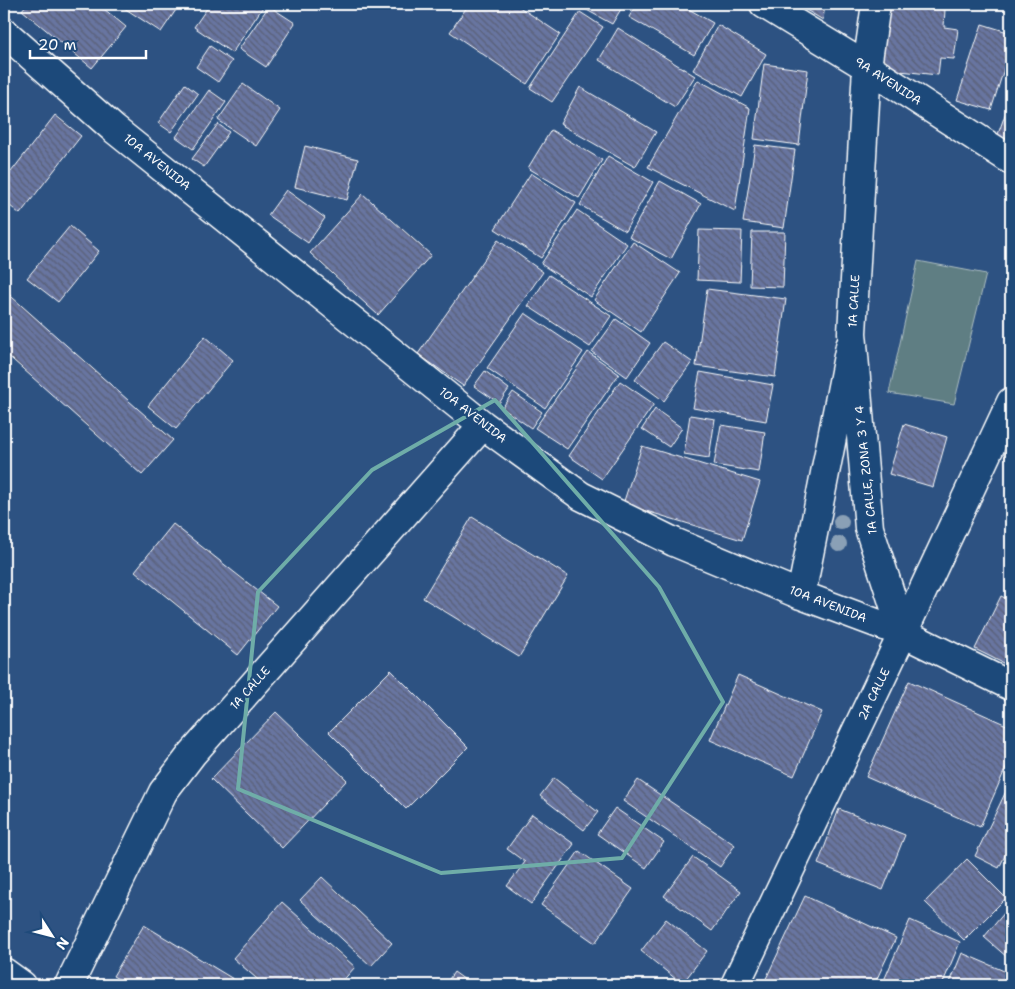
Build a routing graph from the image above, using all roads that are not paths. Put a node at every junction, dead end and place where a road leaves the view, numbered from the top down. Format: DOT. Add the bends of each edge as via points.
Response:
graph roads {
  1 [pos="764,4"];
  2 [pos="876,4"];
  3 [pos="4,32"];
  4 [pos="867,67"];
  5 [pos="1011,160"];
  6 [pos="852,333"];
  7 [pos="1011,402"];
  8 [pos="483,425"];
  9 [pos="801,595"];
  10 [pos="903,633"];
  11 [pos="1011,686"];
  12 [pos="4,972"];
  13 [pos="22,985"];
  14 [pos="68,985"];
  15 [pos="735,985"];
  1 -- 4 [label="street, 9A AVENIDA"];
  2 -- 4 [label="street, 1A CALLE"];
  3 -- 8 [label="street, 10A AVENIDA" via="122,135"];
  4 -- 5 [label="street, 9A AVENIDA"];
  4 -- 6 [label="street, 1A CALLE"];
  6 -- 9 [label="street, 1A CALLE"];
  6 -- 10 [label="street, 1A CALLE, ZONA 3 Y 4" via="869,528"];
  7 -- 10 [label="street, 2A CALLE"];
  8 -- 9 [label="street, 10A AVENIDA" via="581,496 674,542"];
  8 -- 14 [label="street, 1A CALLE" via="192,754 163,792"];
  9 -- 10 [label="street, 10A AVENIDA"];
  10 -- 11 [label="street, 10A AVENIDA"];
  10 -- 15 [label="street, 2A CALLE"];
  12 -- 13 [label="street"];
}
